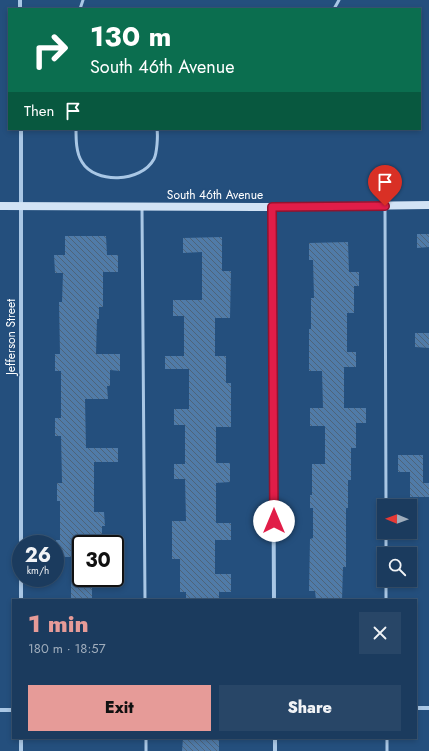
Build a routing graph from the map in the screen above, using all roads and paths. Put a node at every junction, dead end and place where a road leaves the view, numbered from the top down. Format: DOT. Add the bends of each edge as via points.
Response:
graph roads {
  1 [pos="21,130"];
  2 [pos="76,130"];
  3 [pos="157,130"];
  4 [pos="429,205"];
  5 [pos="0,206"];
  6 [pos="21,206"];
  7 [pos="385,206"];
  8 [pos="142,207"];
  9 [pos="272,207"];
  10 [pos="386,499"];
  11 [pos="21,535"];
  12 [pos="21,587"];
  13 [pos="386,587"];
  14 [pos="21,599"];
  15 [pos="145,599"];
  16 [pos="274,599"];
  17 [pos="386,599"];
  18 [pos="417,708"];
  19 [pos="429,708"];
  20 [pos="0,710"];
  21 [pos="12,710"];
  22 [pos="21,739"];
  23 [pos="146,739"];
  24 [pos="275,739"];
  25 [pos="387,739"];
  26 [pos="21,751"];
  27 [pos="146,751"];
  28 [pos="275,751"];
  29 [pos="387,751"];
  1 -- 6 [label="street, Jefferson Street"];
  2 -- 3 [label="lane" via="82,162 94,173 115,178 133,176 145,169 154,159"];
  4 -- 7 [label="street, South 46th Avenue"];
  5 -- 6 [label="street, South 46th Avenue"];
  6 -- 8 [label="street, South 46th Avenue"];
  6 -- 11 [label="street, Jefferson Street"];
  7 -- 9 [label="street, South 46th Avenue"];
  7 -- 10 [label="lane"];
  8 -- 9 [label="street, South 46th Avenue"];
  8 -- 15 [label="lane"];
  9 -- 16 [label="street"];
  12 -- 14 [label="street"];
  13 -- 17 [label="lane"];
  18 -- 19 [label="street"];
  20 -- 21 [label="street"];
  22 -- 26 [label="street"];
  23 -- 27 [label="lane"];
  24 -- 28 [label="street"];
  25 -- 29 [label="lane"];
}
